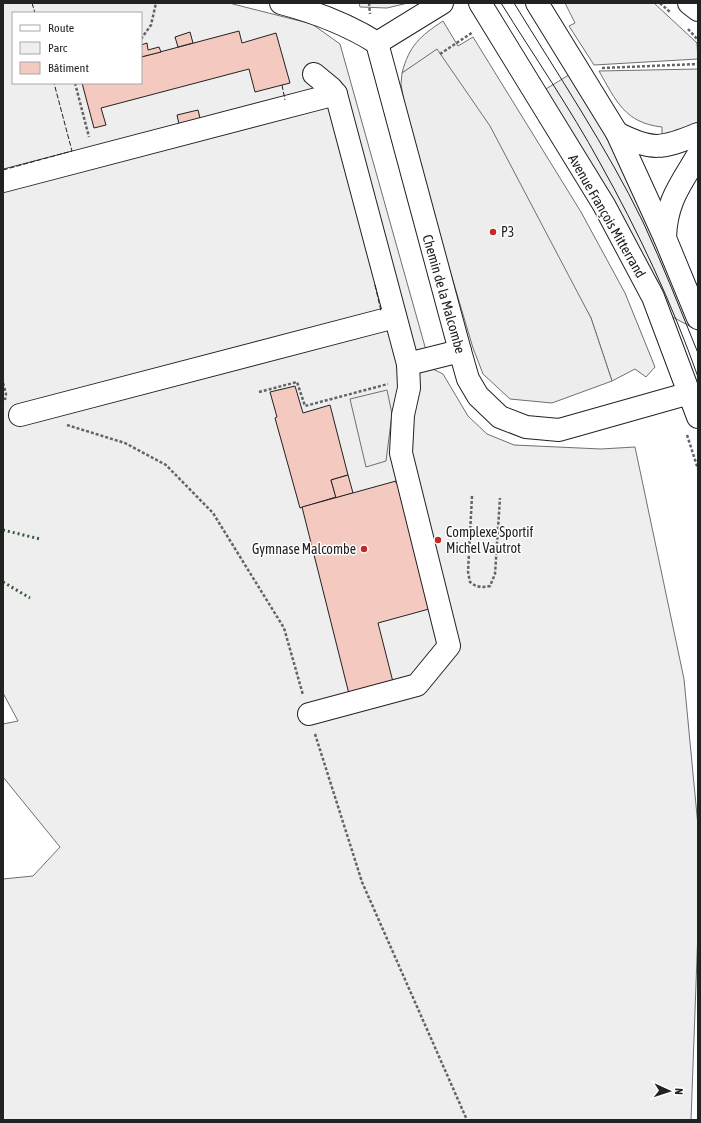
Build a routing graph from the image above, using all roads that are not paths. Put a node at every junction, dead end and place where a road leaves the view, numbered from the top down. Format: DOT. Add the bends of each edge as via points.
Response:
graph roads {
  1 [pos="281,3"];
  2 [pos="442,3"];
  3 [pos="480,3"];
  4 [pos="537,3"];
  5 [pos="689,3"];
  6 [pos="698,10"];
  7 [pos="377,43"];
  8 [pos="314,74"];
  9 [pos="336,94"];
  10 [pos="617,133"];
  11 [pos="698,134"];
  12 [pos="698,155"];
  13 [pos="3,181"];
  14 [pos="665,238"];
  15 [pos="395,317"];
  16 [pos="698,318"];
  17 [pos="460,352"];
  18 [pos="409,371"];
  19 [pos="690,393"];
  20 [pos="12,411"];
  21 [pos="692,424"];
  22 [pos="309,714"];
  1 -- 7 [label="street" via="342,24"];
  2 -- 7 [label="street"];
  3 -- 19 [label="street, Avenue François Mitterrand" via="485,29 608,212 653,297"];
  4 -- 10 [label="street"];
  5 -- 6 [label="street"];
  7 -- 17 [label="street, Chemin de la Malcombe"];
  8 -- 9 [label="street"];
  9 -- 13 [label="street"];
  9 -- 15 [label="street"];
  10 -- 11 [label="street" via="637,144 655,147"];
  10 -- 14 [label="street"];
  12 -- 14 [label="street" via="674,196 666,220"];
  14 -- 16 [label="street"];
  15 -- 18 [label="street"];
  15 -- 20 [label="street"];
  17 -- 18 [label="street"];
  17 -- 19 [label="street, Chemin de la Malcombe" via="468,379 478,396 500,417 526,427 558,430"];
  18 -- 22 [label="street" via="401,453 449,646 417,685"];
  19 -- 21 [label="street, Avenue François Mitterrand"];
}
